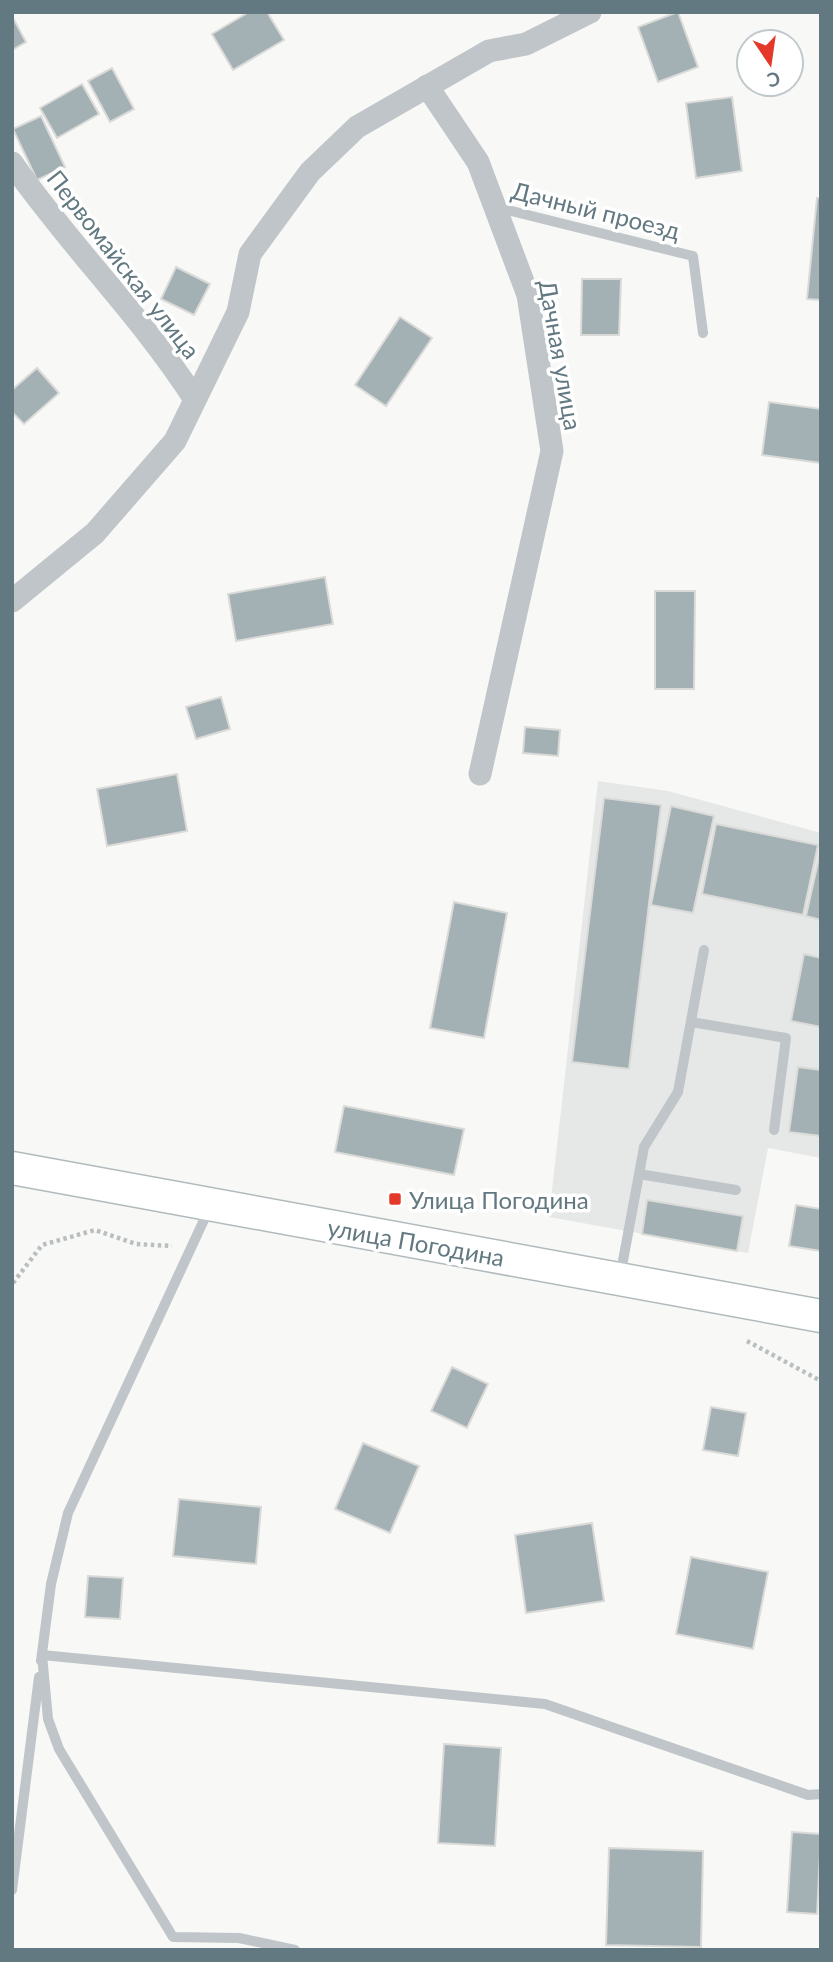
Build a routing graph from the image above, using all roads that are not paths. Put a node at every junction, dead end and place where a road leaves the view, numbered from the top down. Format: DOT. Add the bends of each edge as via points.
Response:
graph roads {
  1 [pos="590,12"];
  2 [pos="427,86"];
  3 [pos="12,163"];
  4 [pos="495,207"];
  5 [pos="703,333"];
  6 [pos="194,398"];
  7 [pos="12,601"];
  8 [pos="480,774"];
  9 [pos="704,950"];
  10 [pos="691,1022"];
  11 [pos="774,1130"];
  12 [pos="12,1168"];
  13 [pos="639,1174"];
  14 [pos="736,1190"];
  15 [pos="211,1205"];
  16 [pos="620,1279"];
  17 [pos="821,1316"];
  18 [pos="42,1655"];
  19 [pos="821,1794"];
  20 [pos="12,1890"];
  21 [pos="173,1937"];
  22 [pos="173,1950"];
  23 [pos="295,1950"];
  1 -- 2 [label="street" via="526,44 489,51"];
  2 -- 4 [label="street, Дачная улица" via="478,162"];
  2 -- 6 [label="street" via="357,127 310,172 250,254 238,312"];
  3 -- 6 [label="street, Первомайская улица" via="167,357"];
  4 -- 5 [label="lane, Дачный проезд" via="693,256"];
  4 -- 8 [label="street, Дачная улица" via="528,295 552,451"];
  6 -- 7 [label="street" via="174,441 95,533"];
  9 -- 10 [label="lane"];
  10 -- 11 [label="lane" via="786,1038"];
  10 -- 13 [label="lane" via="678,1092 644,1147"];
  12 -- 15 [label="main road, улица Погодина"];
  13 -- 14 [label="lane"];
  13 -- 16 [label="lane"];
  15 -- 16 [label="main road, улица Погодина"];
  15 -- 18 [label="lane" via="68,1513 51,1584"];
  16 -- 17 [label="main road, улица Погодина"];
  18 -- 19 [label="lane" via="545,1704 808,1795"];
  18 -- 20 [label="lane"];
  18 -- 21 [label="lane" via="48,1719 59,1749"];
  21 -- 22 [label="lane"];
  21 -- 23 [label="lane" via="239,1938"];
}
